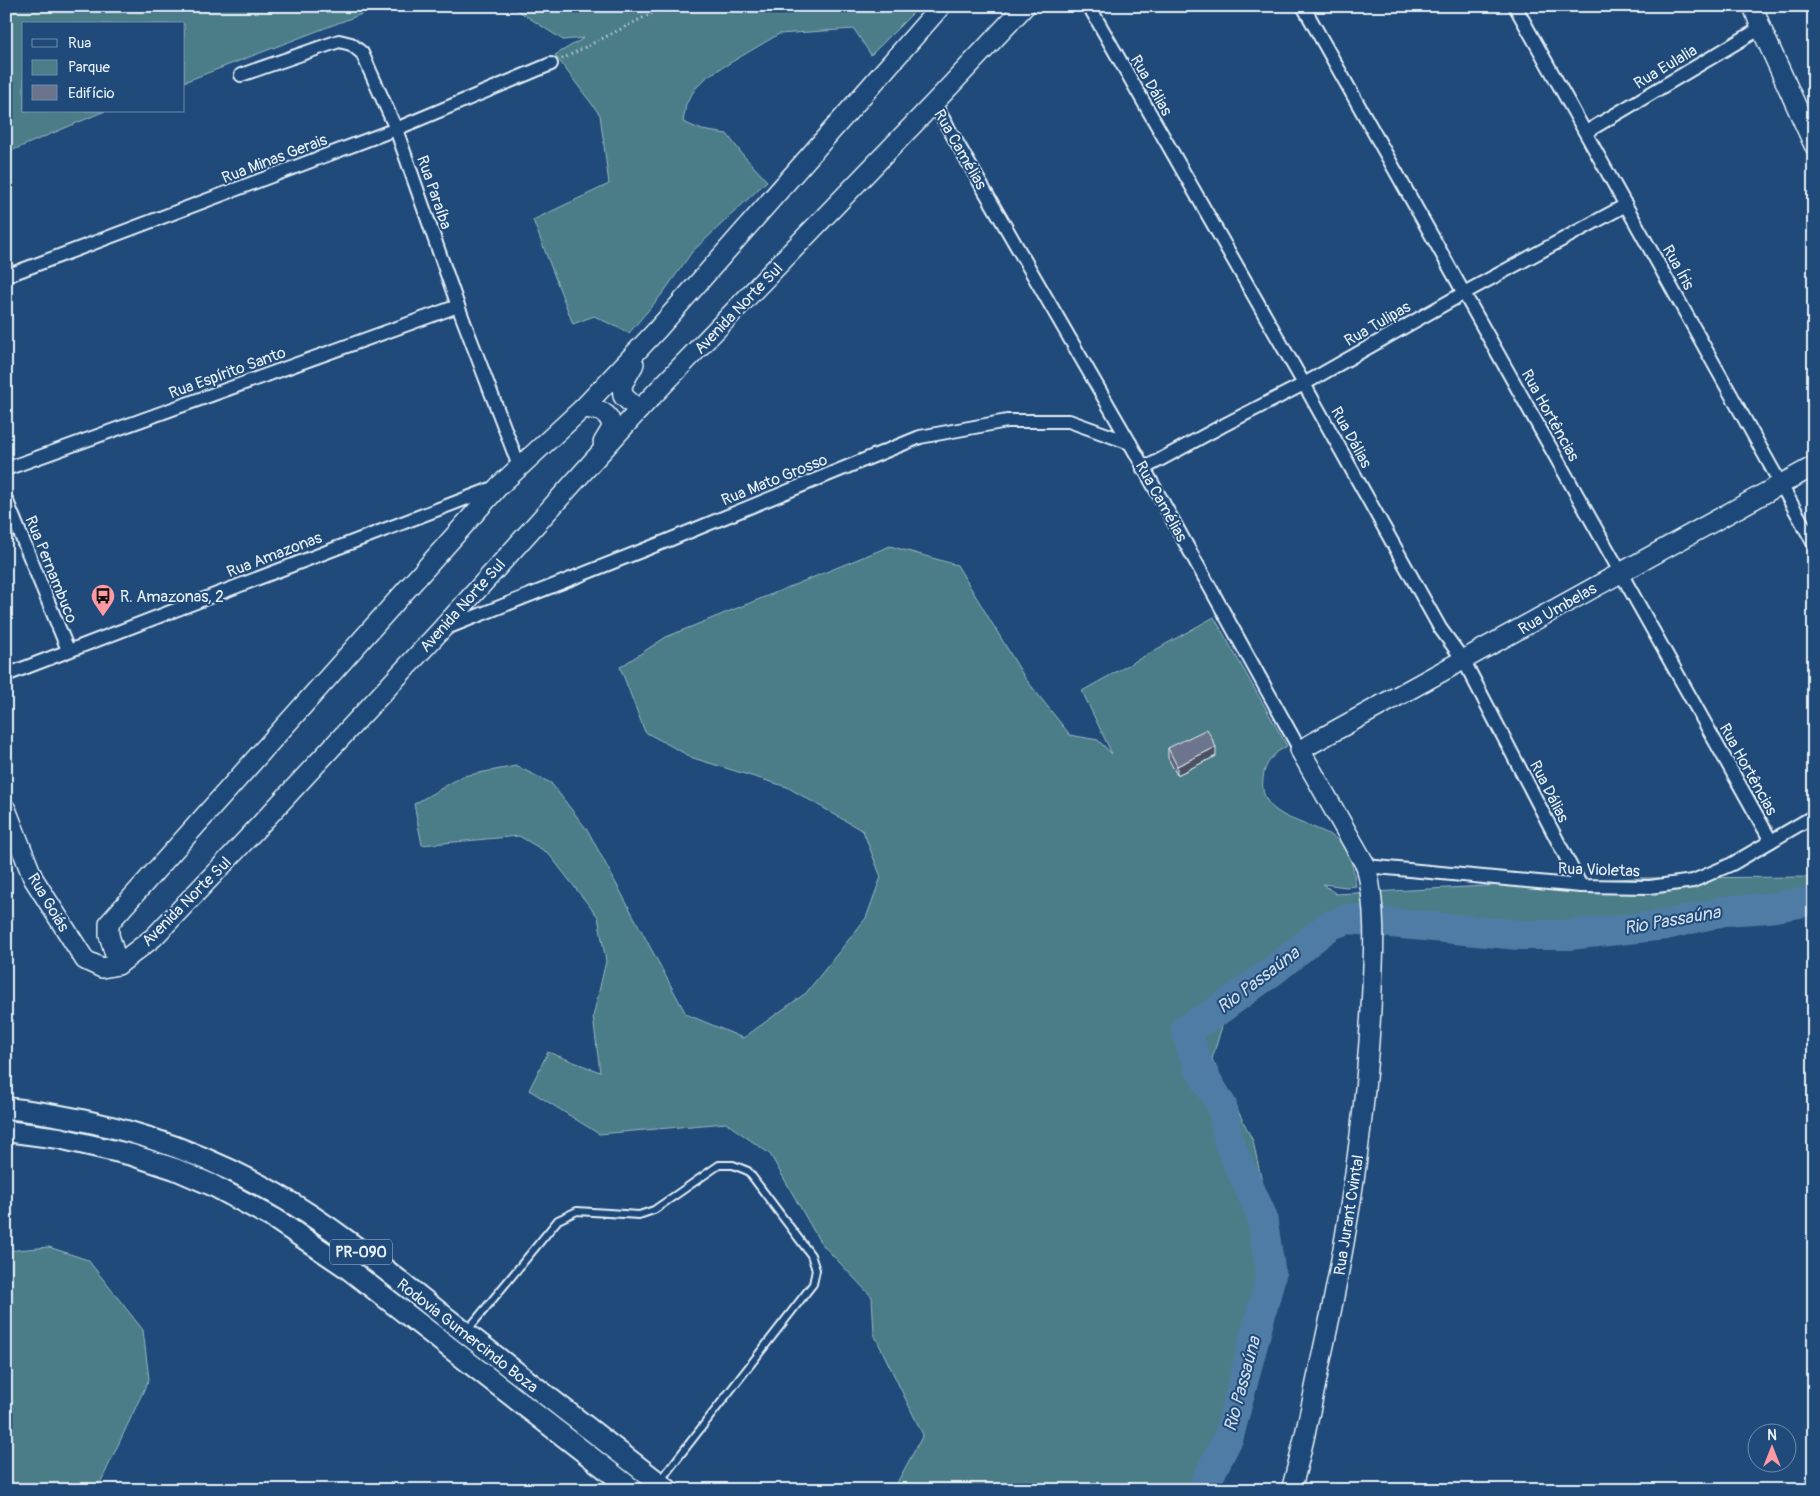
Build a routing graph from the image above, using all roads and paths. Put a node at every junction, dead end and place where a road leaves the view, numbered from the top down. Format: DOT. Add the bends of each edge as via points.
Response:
graph roads {
  1 [pos="666,6"];
  2 [pos="941,6"];
  3 [pos="1025,6"];
  4 [pos="1089,6"];
  5 [pos="1303,6"];
  6 [pos="1515,6"];
  7 [pos="1753,6"];
  8 [pos="1761,28"];
  9 [pos="551,64"];
  10 [pos="241,75"];
  11 [pos="934,103"];
  12 [pos="396,129"];
  13 [pos="1586,132"];
  14 [pos="1814,145"];
  15 [pos="1626,205"];
  16 [pos="6,276"];
  17 [pos="1464,293"];
  18 [pos="458,306"];
  19 [pos="657,330"];
  20 [pos="1304,384"];
  21 [pos="583,408"];
  22 [pos="639,410"];
  23 [pos="1130,443"];
  24 [pos="519,466"];
  25 [pos="1814,466"];
  26 [pos="6,469"];
  27 [pos="1143,469"];
  28 [pos="586,470"];
  29 [pos="1781,484"];
  30 [pos="499,486"];
  31 [pos="6,499"];
  32 [pos="1814,544"];
  33 [pos="1621,572"];
  34 [pos="440,631"];
  35 [pos="68,650"];
  36 [pos="1464,661"];
  37 [pos="6,675"];
  38 [pos="1300,750"];
  39 [pos="6,809"];
  40 [pos="1814,816"];
  41 [pos="1771,841"];
  42 [pos="1366,866"];
  43 [pos="1581,886"];
  44 [pos="1373,905"];
  45 [pos="118,965"];
  46 [pos="6,1108"];
  47 [pos="6,1131"];
  48 [pos="466,1333"];
  49 [pos="664,1486"];
  50 [pos="632,1490"];
  51 [pos="1291,1490"];
  1 -- 9 [label="path"];
  2 -- 19 [label="street"];
  3 -- 11 [label="street, Avenida Norte Sul"];
  4 -- 20 [label="street, Rua Dálias"];
  5 -- 17 [label="street, Rua Hortências"];
  6 -- 13 [label="street, Rua Íris"];
  7 -- 8 [label="street"];
  8 -- 13 [label="street, Rua Eulalia"];
  8 -- 14 [label="street"];
  9 -- 12 [label="street, Rua Minas Gerais"];
  10 -- 12 [label="street, Rua Paraíba" via="339,41 351,44 362,53"];
  11 -- 22 [label="street, Avenida Norte Sul"];
  11 -- 23 [label="street, Rua Camélias"];
  12 -- 16 [label="street, Rua Minas Gerais"];
  12 -- 18 [label="street, Rua Paraíba"];
  13 -- 15 [label="street, Rua Íris"];
  15 -- 17 [label="street, Rua Tulipas"];
  15 -- 29 [label="street, Rua Íris"];
  17 -- 20 [label="street, Rua Tulipas"];
  17 -- 33 [label="street, Rua Hortências"];
  18 -- 24 [label="street, Rua Paraíba"];
  18 -- 26 [label="street, Rua Espírito Santo"];
  19 -- 21 [label="street"];
  19 -- 22 [label="street" via="622,385 623,396"];
  20 -- 27 [label="street, Rua Tulipas"];
  20 -- 36 [label="street, Rua Dálias" via="1440,628"];
  21 -- 24 [label="street"];
  21 -- 28 [label="street" via="601,410 609,416 612,428"];
  22 -- 28 [label="street, Avenida Norte Sul"];
  23 -- 27 [label="street, Rua Camélias"];
  23 -- 34 [label="street, Rua Mato Grosso" via="1069,420 1007,421 920,437"];
  24 -- 30 [label="street"];
  25 -- 29 [label="street, Rua Umbelas"];
  27 -- 38 [label="street, Rua Camélias"];
  28 -- 34 [label="street, Avenida Norte Sul"];
  29 -- 32 [label="street, Rua Íris"];
  29 -- 33 [label="street, Rua Umbelas"];
  30 -- 35 [label="street, Rua Amazonas"];
  30 -- 45 [label="street" via="109,923 109,935"];
  31 -- 35 [label="street, Rua Pernambuco"];
  33 -- 36 [label="street, Rua Umbelas"];
  33 -- 41 [label="street, Rua Hortências"];
  34 -- 45 [label="street, Avenida Norte Sul" via="161,930"];
  35 -- 37 [label="street, Rua Amazonas"];
  36 -- 38 [label="street, Rua Umbelas"];
  36 -- 43 [label="street, Rua Dálias"];
  38 -- 42 [label="street, Rua Camélias"];
  39 -- 45 [label="street, Rua Goiás" via="33,878 85,960 102,968"];
  40 -- 41 [label="street, Rua Violetas"];
  41 -- 43 [label="street, Rua Violetas" via="1732,864 1693,881 1650,887"];
  42 -- 43 [label="street, Rua Violetas"];
  42 -- 44 [label="street, Rua Camélias"];
  44 -- 51 [label="street, Rua Jurant Cvintal" via="1369,1035 1357,1165 1336,1290"];
  46 -- 48 [label="main road, Rodovia Gumercindo Boza / PR-090" via="44,1112 128,1130 202,1156 239,1174 314,1218"];
  47 -- 50 [label="main road, Rodovia Gumercindo Boza / PR-090" via="60,1138 175,1169 275,1219 346,1267"];
  48 -- 49 [label="main road, Rodovia Gumercindo Boza / PR-090"];
  48 -- 49 [label="lane" via="558,1220 577,1212 639,1215 654,1210 719,1165 733,1165 748,1171 811,1255 816,1270 813,1284"];
}
